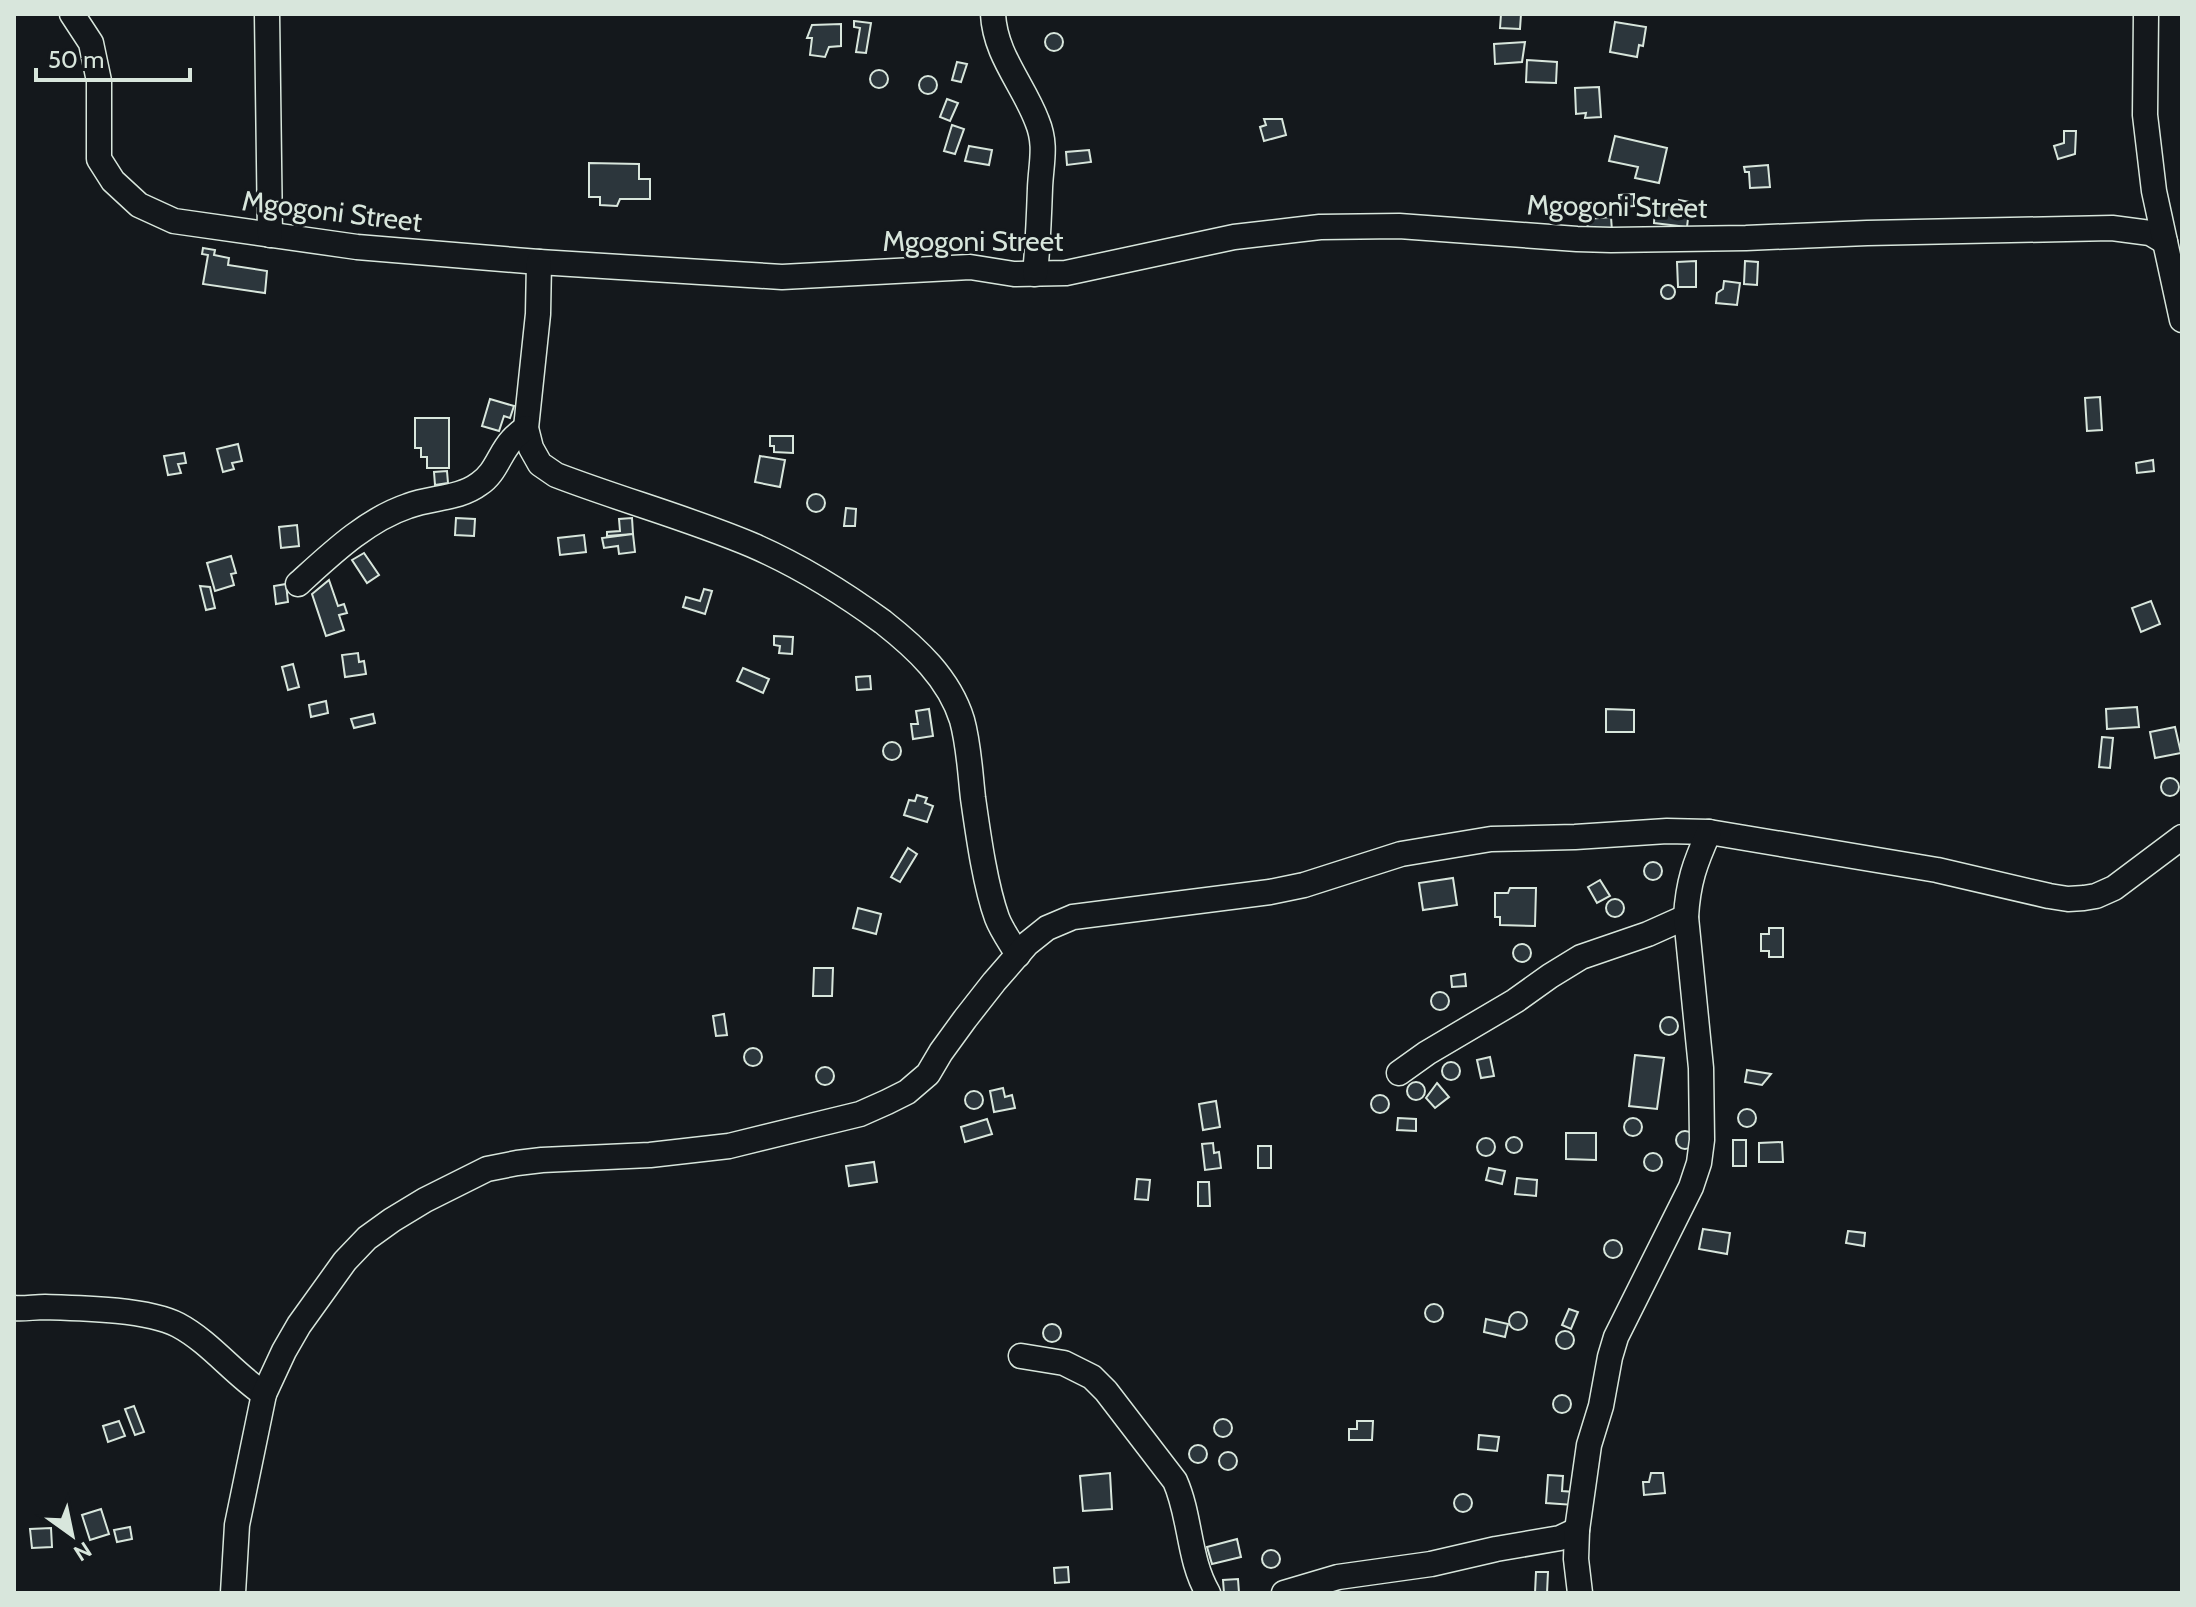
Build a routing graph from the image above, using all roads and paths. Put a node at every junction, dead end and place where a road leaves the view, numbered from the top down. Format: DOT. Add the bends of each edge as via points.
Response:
graph roads {
  1 [pos="72,14"];
  2 [pos="267,14"];
  3 [pos="993,14"];
  4 [pos="2146,14"];
  5 [pos="270,235"];
  6 [pos="2165,242"];
  7 [pos="539,262"];
  8 [pos="1035,274"];
  9 [pos="2182,320"];
  10 [pos="526,428"];
  11 [pos="298,584"];
  12 [pos="1709,832"];
  13 [pos="2182,837"];
  14 [pos="1686,917"];
  15 [pos="1018,955"];
  16 [pos="1399,1073"];
  17 [pos="14,1308"];
  18 [pos="1021,1356"];
  19 [pos="264,1394"];
  20 [pos="1577,1530"];
  21 [pos="1329,1585"];
  22 [pos="233,1593"];
  23 [pos="1208,1593"];
  24 [pos="1284,1593"];
  25 [pos="1580,1593"];
  1 -- 5 [label="street, Mgogoni Street" via="91,43 99,81 99,159 113,181 139,205 174,221"];
  2 -- 5 [label="street"];
  3 -- 8 [label="street" via="999,49 1044,143"];
  4 -- 6 [label="street" via="2145,115"];
  5 -- 7 [label="street, Mgogoni Street"];
  6 -- 8 [label="street, Mgogoni Street" via="2150,233 2112,228 1611,240 1399,226 1320,227 1234,237 1066,273"];
  6 -- 9 [label="street"];
  7 -- 8 [label="street, Mgogoni Street" via="782,277 970,267"];
  7 -- 10 [label="street"];
  10 -- 11 [label="street" via="476,487 386,515"];
  10 -- 15 [label="street" via="540,464 556,475 754,546 824,581 927,660 960,716 990,893"];
  12 -- 13 [label="street" via="1937,870 2068,899 2114,888"];
  12 -- 14 [label="street" via="1693,866"];
  12 -- 15 [label="street" via="1491,839 1401,854 1270,892 1073,917 1047,928"];
  14 -- 16 [label="street" via="1581,957"];
  14 -- 20 [label="street" via="1701,1068 1699,1163 1616,1337 1589,1445"];
  15 -- 19 [label="street" via="928,1074 907,1092 860,1114 696,1151 517,1163 487,1169 425,1200 367,1238 345,1261 299,1325"];
  17 -- 19 [label="street" via="83,1309 165,1320 196,1337"];
  18 -- 23 [label="street" via="1064,1363 1106,1391 1175,1481"];
  19 -- 22 [label="street" via="237,1525"];
  20 -- 21 [label="street" via="1560,1538"];
  20 -- 25 [label="street"];
  21 -- 24 [label="street"];
}
